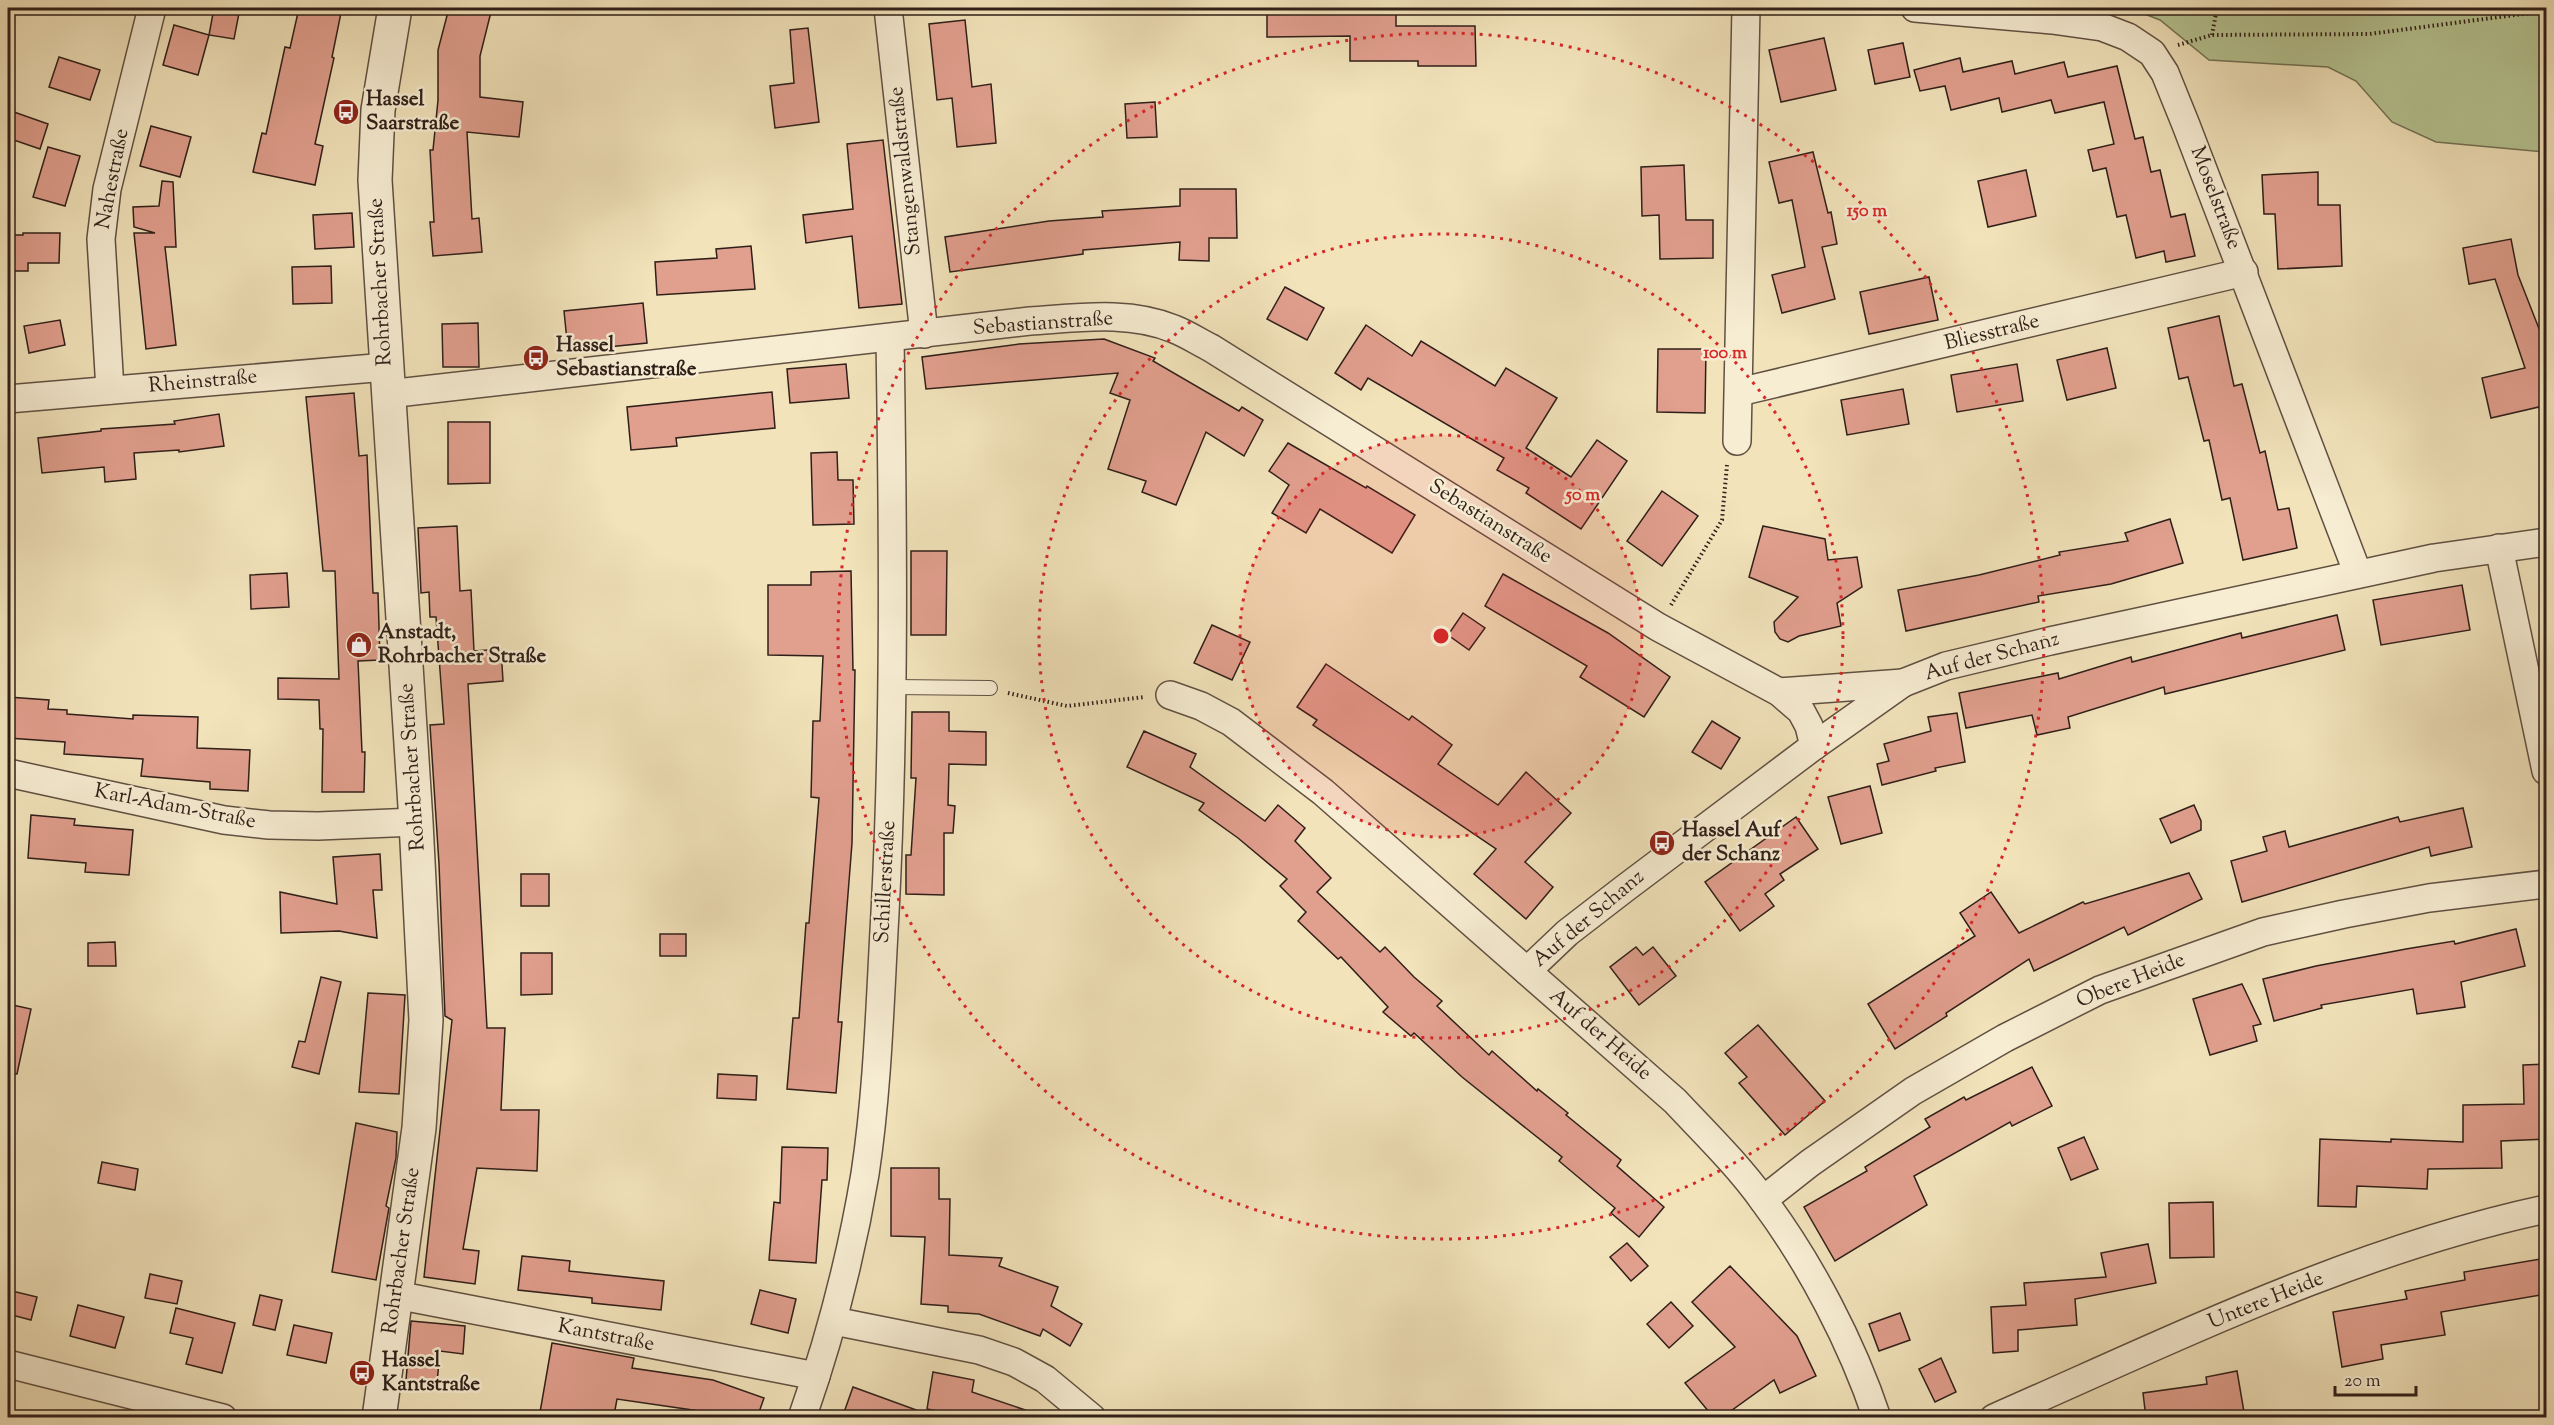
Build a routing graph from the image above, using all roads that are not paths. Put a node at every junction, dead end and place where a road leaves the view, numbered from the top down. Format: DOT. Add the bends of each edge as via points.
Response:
graph roads {
  1 [pos="152,8"];
  2 [pos="395,8"];
  3 [pos="888,8"];
  4 [pos="1746,8"];
  5 [pos="1916,8"];
  6 [pos="2244,272"];
  7 [pos="924,334"];
  8 [pos="890,338"];
  9 [pos="387,380"];
  10 [pos="110,390"];
  11 [pos="1739,392"];
  12 [pos="12,403"];
  13 [pos="1737,441"];
  14 [pos="2547,542"];
  15 [pos="2499,548"];
  16 [pos="2358,574"];
  17 [pos="1903,683"];
  18 [pos="893,687"];
  19 [pos="990,688"];
  20 [pos="1779,692"];
  21 [pos="1170,696"];
  22 [pos="1814,746"];
  23 [pos="2547,771"];
  24 [pos="8,773"];
  25 [pos="416,822"];
  26 [pos="2547,884"];
  27 [pos="1527,971"];
  28 [pos="1763,1200"];
  29 [pos="2547,1209"];
  30 [pos="396,1295"];
  31 [pos="834,1321"];
  32 [pos="8,1364"];
  33 [pos="816,1376"];
  34 [pos="223,1418"];
  35 [pos="379,1418"];
  36 [pos="802,1418"];
  37 [pos="1092,1418"];
  38 [pos="1877,1418"];
  39 [pos="1994,1418"];
  1 -- 10 [label="street, Nahestraße" via="108,189 101,239"];
  2 -- 9 [label="street, Rohrbacher Straße" via="383,68 375,149"];
  3 -- 7 [label="street, Stangenwaldstraße"];
  4 -- 11 [label="street"];
  5 -- 6 [label="street, Moselstraße" via="2102,27 2128,37 2152,53 2165,73"];
  6 -- 11 [label="street, Bliesstraße"];
  6 -- 16 [label="street, Moselstraße"];
  7 -- 8 [label="street, Sebastianstraße"];
  7 -- 20 [label="street, Sebastianstraße" via="1089,317 1137,319 1173,328 1658,627"];
  8 -- 9 [label="street, Sebastianstraße"];
  8 -- 18 [label="street, Schillerstraße"];
  9 -- 10 [label="street, Rheinstraße"];
  9 -- 25 [label="street, Rohrbacher Straße"];
  10 -- 12 [label="street, Rheinstraße"];
  11 -- 13 [label="street"];
  14 -- 15 [label="street, Auf der Schanz"];
  15 -- 16 [label="street, Auf der Schanz"];
  15 -- 23 [label="street"];
  16 -- 17 [label="street, Auf der Schanz" via="2050,641 1946,666"];
  17 -- 20 [label="street"];
  17 -- 22 [label="street, Auf der Schanz"];
  18 -- 19 [label="lane"];
  18 -- 31 [label="street, Schillerstraße" via="873,1100 865,1172"];
  20 -- 22 [label="street, Sebastianstraße" via="1801,711"];
  21 -- 27 [label="street, Auf der Heide" via="1201,706 1258,740"];
  22 -- 27 [label="street, Auf der Schanz" via="1567,933"];
  24 -- 25 [label="street, Karl-Adam-Straße" via="224,820 318,826"];
  25 -- 30 [label="street, Rohrbacher Straße" via="425,969 425,1061"];
  26 -- 28 [label="street, Obere Heide" via="2418,900 2263,932 2100,990 1913,1091"];
  27 -- 28 [label="street, Auf der Heide" via="1675,1101"];
  28 -- 38 [label="street, Auf der Heide" via="1802,1258 1844,1336"];
  29 -- 39 [label="street, Untere Heide" via="2370,1259 2272,1297"];
  30 -- 33 [label="street, Kantstraße"];
  30 -- 35 [label="street, Rohrbacher Straße"];
  31 -- 33 [label="street, Schillerstraße"];
  31 -- 37 [label="street" via="979,1350 1014,1362 1045,1379"];
  32 -- 34 [label="street"];
  33 -- 36 [label="street, Schillerstraße"];
}
